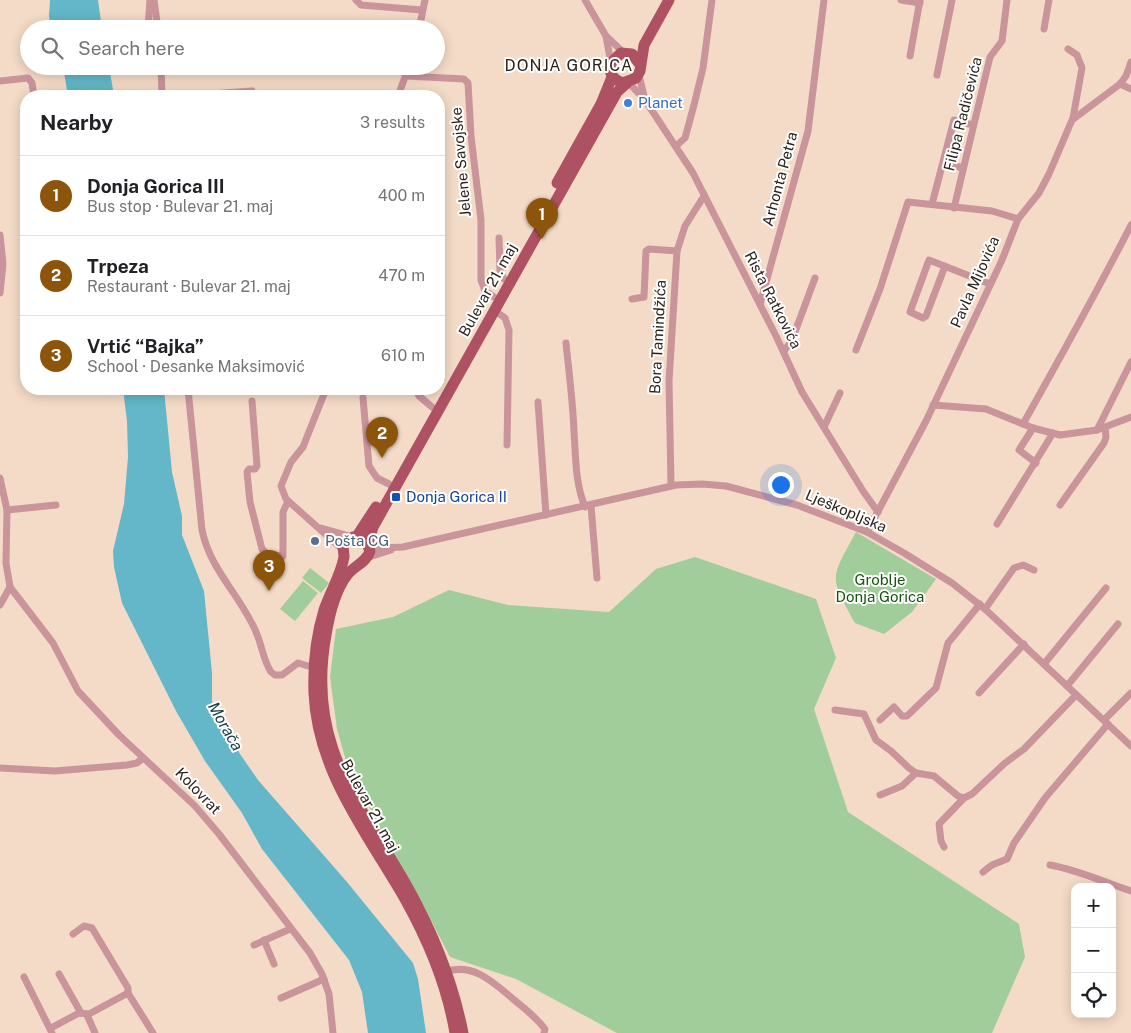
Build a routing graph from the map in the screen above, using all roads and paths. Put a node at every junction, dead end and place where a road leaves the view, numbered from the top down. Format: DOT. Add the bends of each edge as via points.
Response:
graph roads {
  1 [pos="150,0"];
  2 [pos="154,0"];
  3 [pos="356,0"];
  4 [pos="425,0"];
  5 [pos="585,0"];
  6 [pos="660,0"];
  7 [pos="669,0"];
  8 [pos="712,0"];
  9 [pos="824,0"];
  10 [pos="901,0"];
  11 [pos="952,0"];
  12 [pos="1008,0"];
  13 [pos="1049,0"];
  14 [pos="920,2"];
  15 [pos="422,10"];
  16 [pos="149,20"];
  17 [pos="157,20"];
  18 [pos="420,20"];
  19 [pos="1044,29"];
  20 [pos="606,36"];
  21 [pos="1068,49"];
  22 [pos="626,53"];
  23 [pos="910,56"];
  24 [pos="1131,62"];
  25 [pos="611,63"];
  26 [pos="640,63"];
  27 [pos="161,75"];
  28 [pos="639,75"];
  29 [pos="937,75"];
  30 [pos="406,76"];
  31 [pos="612,76"];
  32 [pos="0,81"];
  33 [pos="628,83"];
  34 [pos="1120,84"];
  35 [pos="33,90"];
  36 [pos="162,90"];
  37 [pos="400,90"];
  38 [pos="1131,90"];
  39 [pos="645,100"];
  40 [pos="1073,118"];
  41 [pos="973,125"];
  42 [pos="676,146"];
  43 [pos="944,163"];
  44 [pos="963,168"];
  45 [pos="704,196"];
  46 [pos="932,204"];
  47 [pos="954,208"];
  48 [pos="1018,219"];
  49 [pos="1131,225"];
  50 [pos="0,235"];
  51 [pos="499,238"];
  52 [pos="677,251"];
  53 [pos="945,266"];
  54 [pos="815,278"];
  55 [pos="504,279"];
  56 [pos="990,284"];
  57 [pos="0,293"];
  58 [pos="494,297"];
  59 [pos="632,299"];
  60 [pos="760,304"];
  61 [pos="494,310"];
  62 [pos="566,344"];
  63 [pos="856,350"];
  64 [pos="784,351"];
  65 [pos="1131,362"];
  66 [pos="445,384"];
  67 [pos="840,393"];
  68 [pos="189,395"];
  69 [pos="324,395"];
  70 [pos="419,395"];
  71 [pos="439,395"];
  72 [pos="363,398"];
  73 [pos="252,401"];
  74 [pos="538,402"];
  75 [pos="933,405"];
  76 [pos="432,407"];
  77 [pos="1131,417"];
  78 [pos="1023,424"];
  79 [pos="824,427"];
  80 [pos="1033,428"];
  81 [pos="1105,428"];
  82 [pos="1097,430"];
  83 [pos="1053,433"];
  84 [pos="507,445"];
  85 [pos="1036,463"];
  86 [pos="0,478"];
  87 [pos="388,484"];
  88 [pos="671,486"];
  89 [pos="288,501"];
  90 [pos="56,505"];
  91 [pos="1060,505"];
  92 [pos="588,506"];
  93 [pos="7,510"];
  94 [pos="878,512"];
  95 [pos="546,515"];
  96 [pos="997,524"];
  97 [pos="320,528"];
  98 [pos="867,532"];
  99 [pos="355,536"];
  100 [pos="369,544"];
  101 [pos="396,548"];
  102 [pos="343,552"];
  103 [pos="363,560"];
  104 [pos="1034,570"];
  105 [pos="597,578"];
  106 [pos="10,587"];
  107 [pos="1106,588"];
  108 [pos="0,605"];
  109 [pos="982,606"];
  110 [pos="1118,624"];
  111 [pos="1024,644"];
  112 [pos="1044,664"];
  113 [pos="315,668"];
  114 [pos="1067,686"];
  115 [pos="979,693"];
  116 [pos="1131,693"];
  117 [pos="1076,695"];
  118 [pos="835,710"];
  119 [pos="880,720"];
  120 [pos="1106,722"];
  121 [pos="1131,746"];
  122 [pos="143,758"];
  123 [pos="0,768"];
  124 [pos="916,773"];
  125 [pos="880,795"];
  126 [pos="964,798"];
  127 [pos="944,847"];
  128 [pos="1050,864"];
  129 [pos="984,872"];
  130 [pos="1131,891"];
  131 [pos="290,929"];
  132 [pos="72,934"];
  133 [pos="264,940"];
  134 [pos="254,945"];
  135 [pos="274,964"];
  136 [pos="443,972"];
  137 [pos="59,974"];
  138 [pos="24,977"];
  139 [pos="324,979"];
  140 [pos="128,993"];
  141 [pos="282,998"];
  142 [pos="84,1014"];
  143 [pos="51,1031"];
  144 [pos="95,1033"];
  145 [pos="153,1033"];
  146 [pos="334,1033"];
  147 [pos="455,1033"];
  148 [pos="464,1033"];
  149 [pos="544,1033"];
  1 -- 16 [label="street"];
  2 -- 17 [label="street"];
  3 -- 15 [label="street" via="361,6"];
  4 -- 15 [label="street"];
  5 -- 20 [label="street"];
  6 -- 22 [label="main road"];
  7 -- 26 [label="main road" via="647,37"];
  8 -- 42 [label="street" via="703,68 694,105 685,138"];
  9 -- 60 [label="street, Arhonta Petra" via="808,131"];
  10 -- 14 [label="street"];
  11 -- 29 [label="street"];
  12 -- 41 [label="street, Filipa Radičevića" via="1002,41 990,57"];
  13 -- 19 [label="street"];
  14 -- 23 [label="street"];
  15 -- 18 [label="street"];
  20 -- 22 [label="street"];
  20 -- 25 [label="street"];
  21 -- 40 [label="street, Pavla Mijovića" via="1077,55 1082,68"];
  22 -- 25 [label="main road" via="618,55"];
  22 -- 26 [label="main road" via="635,56"];
  24 -- 34 [label="street"];
  25 -- 31 [label="main road, Bulevar 21. maj"];
  26 -- 28 [label="main road"];
  27 -- 36 [label="street"];
  28 -- 33 [label="main road, Bulevar 21. maj"];
  28 -- 39 [label="street, Rista Ratkovića"];
  30 -- 37 [label="street"];
  30 -- 58 [label="street, Jelene Savojske" via="464,79 468,83 481,220 481,280 485,291"];
  31 -- 33 [label="main road" via="619,82"];
  31 -- 55 [label="main road, Bulevar 21. maj" via="601,104"];
  32 -- 35 [label="street" via="28,78"];
  33 -- 39 [label="street, Rista Ratkovića"];
  33 -- 61 [label="main road, Bulevar 21. maj" via="617,92"];
  34 -- 38 [label="street"];
  34 -- 40 [label="street"];
  39 -- 42 [label="street, Rista Ratkovića"];
  40 -- 48 [label="street, Pavla Mijovića" via="1039,193"];
  41 -- 43 [label="street" via="954,120"];
  41 -- 44 [label="street, Filipa Radičevića"];
  42 -- 45 [label="street, Rista Ratkovića"];
  43 -- 44 [label="street"];
  43 -- 46 [label="street"];
  44 -- 47 [label="street, Filipa Radičevića"];
  45 -- 52 [label="street, Bora Tamindžića" via="685,226"];
  45 -- 60 [label="street, Rista Ratkovića"];
  46 -- 47 [label="street"];
  46 -- 63 [label="street" via="912,200 905,205 880,289"];
  47 -- 48 [label="street" via="992,211"];
  48 -- 56 [label="street, Pavla Mijovića"];
  49 -- 78 [label="street"];
  50 -- 57 [label="street" via="3,264"];
  51 -- 55 [label="street" via="500,271"];
  52 -- 59 [label="street" via="646,251 644,297"];
  52 -- 88 [label="street, Bora Tamindžića" via="669,381"];
  53 -- 53 [label="street" via="930,260 910,312 923,318 926,316"];
  53 -- 56 [label="street"];
  54 -- 64 [label="street" via="792,340"];
  55 -- 58 [label="main road, Bulevar 21. maj"];
  56 -- 75 [label="street, Pavla Mijovića"];
  58 -- 66 [label="main road, Bulevar 21. maj"];
  60 -- 64 [label="street, Rista Ratkovića"];
  61 -- 84 [label="street" via="504,318 509,330"];
  61 -- 100 [label="main road, Bulevar 21. maj" via="381,513"];
  62 -- 92 [label="street" via="575,470 579,492"];
  64 -- 79 [label="street, Rista Ratkovića" via="802,392"];
  65 -- 82 [label="street"];
  67 -- 79 [label="street"];
  68 -- 113 [label="street" via="202,530 209,552 256,631 271,672 282,675 298,663"];
  69 -- 89 [label="street" via="303,447 291,462 282,482 282,494"];
  70 -- 76 [label="street"];
  71 -- 76 [label="main road, Bulevar 21. maj"];
  72 -- 87 [label="street" via="370,466 377,478"];
  73 -- 89 [label="street" via="257,466 247,472 251,508 262,549 267,554 282,556 283,512"];
  74 -- 95 [label="street"];
  75 -- 78 [label="street" via="986,409"];
  75 -- 94 [label="street, Pavla Mijovića"];
  76 -- 87 [label="main road, Bulevar 21. maj"];
  77 -- 81 [label="street"];
  78 -- 80 [label="street"];
  79 -- 94 [label="street, Rista Ratkovića"];
  80 -- 83 [label="street"];
  80 -- 85 [label="street" via="1019,450"];
  81 -- 82 [label="street"];
  81 -- 91 [label="street" via="1104,443"];
  82 -- 83 [label="street" via="1070,435"];
  83 -- 85 [label="street"];
  85 -- 96 [label="street"];
  86 -- 93 [label="street"];
  87 -- 99 [label="main road, Bulevar 21. maj"];
  88 -- 92 [label="street, Lješkopljska"];
  88 -- 98 [label="street, Lješkopljska" via="702,484 743,490 797,505"];
  89 -- 97 [label="street"];
  90 -- 93 [label="street"];
  92 -- 95 [label="street, Lješkopljska"];
  92 -- 105 [label="street"];
  93 -- 106 [label="street"];
  94 -- 98 [label="street, Pavla Mijovića"];
  95 -- 101 [label="street, Lješkopljska"];
  97 -- 99 [label="street"];
  97 -- 102 [label="street"];
  98 -- 109 [label="street, Lješkopljska" via="918,561"];
  99 -- 100 [label="main road"];
  99 -- 102 [label="main road, Bulevar 21. maj" via="346,542"];
  100 -- 101 [label="street, Lješkopljska"];
  100 -- 103 [label="main road, Bulevar 21. maj"];
  101 -- 103 [label="street, Lješkopljska"];
  102 -- 103 [label="main road" via="350,561"];
  102 -- 113 [label="main road, Bulevar 21. maj" via="320,624"];
  103 -- 136 [label="main road, Bulevar 21. maj" via="341,585 325,639 322,688 328,734 346,784 419,909"];
  104 -- 109 [label="street" via="1023,564 1014,568"];
  106 -- 108 [label="street"];
  106 -- 122 [label="street, Kolovrat" via="53,643 78,691"];
  107 -- 112 [label="street"];
  109 -- 111 [label="street, Lješkopljska"];
  109 -- 119 [label="street" via="948,643 938,682 932,692 907,716 902,716 894,707"];
  110 -- 114 [label="street"];
  111 -- 112 [label="street, Lješkopljska"];
  111 -- 115 [label="street"];
  112 -- 114 [label="street, Lješkopljska"];
  113 -- 136 [label="main road, Bulevar 21. maj" via="317,718 330,768"];
  114 -- 117 [label="street, Lješkopljska"];
  116 -- 120 [label="street"];
  117 -- 120 [label="street, Lješkopljska"];
  117 -- 126 [label="street" via="1024,749"];
  118 -- 124 [label="street" via="864,714 876,740"];
  120 -- 121 [label="street, Lješkopljska"];
  120 -- 129 [label="street" via="1046,798 1014,843 1007,859"];
  122 -- 123 [label="street" via="138,763 127,765 64,771"];
  122 -- 131 [label="street, Kolovrat" via="179,790 219,834"];
  124 -- 125 [label="street" via="902,786"];
  124 -- 126 [label="street" via="934,776"];
  126 -- 127 [label="street" via="939,824"];
  128 -- 130 [label="street"];
  131 -- 133 [label="street"];
  131 -- 139 [label="street, Kolovrat" via="317,964"];
  132 -- 140 [label="street" via="84,926 92,928"];
  133 -- 134 [label="street"];
  133 -- 135 [label="street"];
  136 -- 147 [label="main road, Bulevar 21. maj"];
  136 -- 148 [label="main road, Bulevar 21. maj"];
  136 -- 149 [label="street" via="464,969 490,979 538,1019"];
  137 -- 142 [label="street"];
  138 -- 143 [label="street"];
  139 -- 141 [label="street"];
  139 -- 146 [label="street, Kolovrat"];
  140 -- 142 [label="street"];
  140 -- 145 [label="street"];
  142 -- 143 [label="street"];
  142 -- 144 [label="street"];
}
